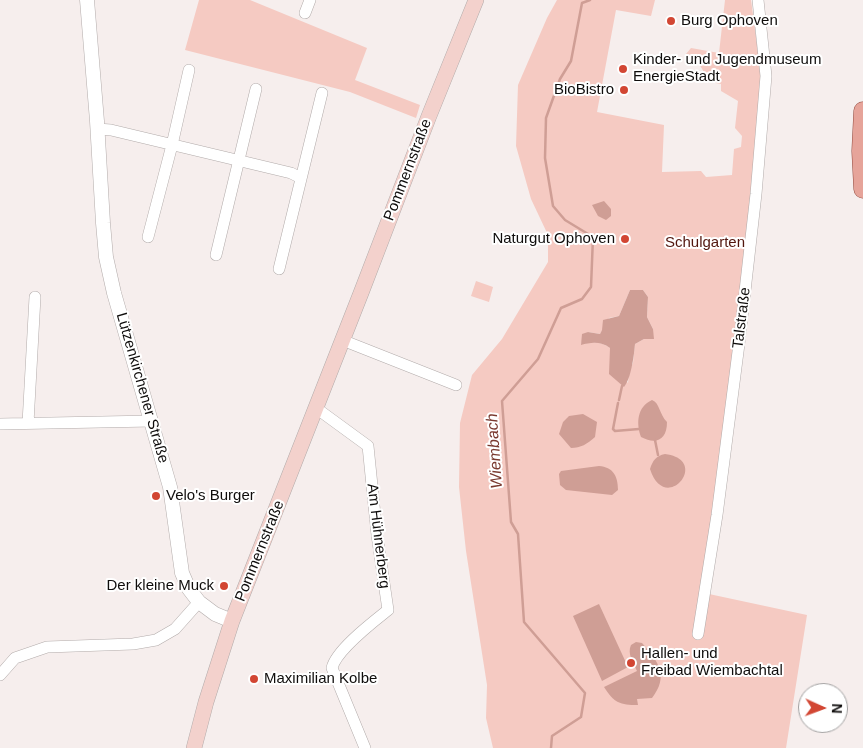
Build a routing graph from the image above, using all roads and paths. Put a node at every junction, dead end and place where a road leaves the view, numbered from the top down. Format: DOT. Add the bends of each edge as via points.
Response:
graph roads {
  1 [pos="87,0"];
  2 [pos="310,0"];
  3 [pos="476,0"];
  4 [pos="758,0"];
  5 [pos="305,12"];
  6 [pos="190,70"];
  7 [pos="256,89"];
  8 [pos="322,92"];
  9 [pos="863,111"];
  10 [pos="97,129"];
  11 [pos="172,145"];
  12 [pos="239,161"];
  13 [pos="301,178"];
  14 [pos="863,189"];
  15 [pos="148,237"];
  16 [pos="216,255"];
  17 [pos="279,269"];
  18 [pos="35,297"];
  19 [pos="342,340"];
  20 [pos="456,385"];
  21 [pos="316,408"];
  22 [pos="152,421"];
  23 [pos="28,423"];
  24 [pos="0,424"];
  25 [pos="199,602"];
  26 [pos="232,622"];
  27 [pos="698,634"];
  28 [pos="0,675"];
  29 [pos="194,748"];
  30 [pos="365,748"];
  1 -- 10 [label="street, Lützenkirchener Straße"];
  2 -- 5 [label="street"];
  3 -- 19 [label="main road, Pommernstraße"];
  4 -- 27 [label="street, Talstraße" via="766,76 756,194 720,495"];
  6 -- 11 [label="street"];
  7 -- 12 [label="street"];
  8 -- 13 [label="street"];
  9 -- 14 [label="main road"];
  10 -- 11 [label="street"];
  10 -- 22 [label="street, Lützenkirchener Straße" via="106,257"];
  11 -- 12 [label="street"];
  11 -- 15 [label="street"];
  12 -- 13 [label="street"];
  12 -- 16 [label="street"];
  13 -- 17 [label="street"];
  18 -- 23 [label="street"];
  19 -- 20 [label="street"];
  19 -- 21 [label="main road, Pommernstraße"];
  21 -- 26 [label="main road, Pommernstraße"];
  21 -- 30 [label="street, Am Hühnerberg" via="368,446 388,610 337,656 332,668"];
  22 -- 23 [label="street"];
  22 -- 25 [label="street, Lützenkirchener Straße" via="170,486 182,573"];
  23 -- 24 [label="street"];
  25 -- 26 [label="street, Lützenkirchener Straße"];
  25 -- 28 [label="street" via="175,629 156,640 133,644 47,647 15,658"];
  26 -- 29 [label="main road"];
}
